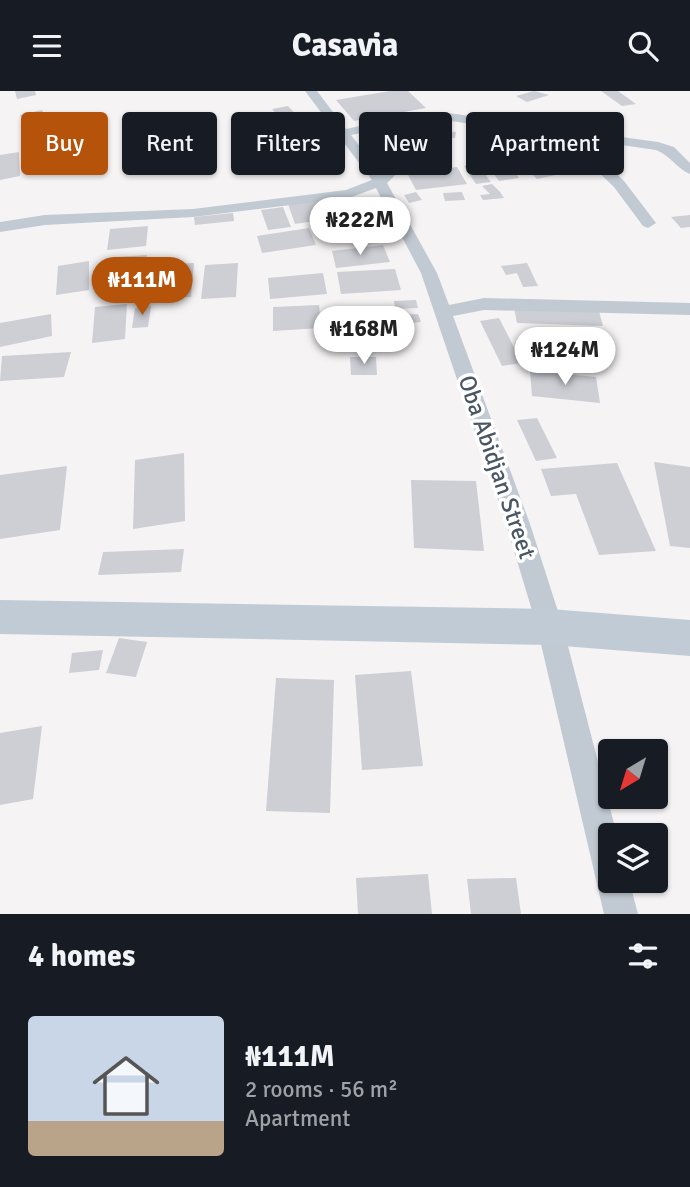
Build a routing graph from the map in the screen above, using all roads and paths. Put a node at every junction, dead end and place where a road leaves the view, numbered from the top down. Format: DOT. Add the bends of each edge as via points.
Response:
graph roads {
  1 [pos="312,91"];
  2 [pos="328,112"];
  3 [pos="359,130"];
  4 [pos="345,133"];
  5 [pos="624,142"];
  6 [pos="690,170"];
  7 [pos="386,175"];
  8 [pos="610,175"];
  9 [pos="380,182"];
  10 [pos="648,223"];
  11 [pos="0,227"];
  12 [pos="690,309"];
  13 [pos="443,312"];
  14 [pos="0,618"];
  15 [pos="550,627"];
  16 [pos="690,638"];
  17 [pos="598,825"];
  18 [pos="615,893"];
  19 [pos="621,914"];
  1 -- 2 [label="street, Oba Abidjan Street"];
  3 -- 4 [label="street"];
  4 -- 9 [label="street, Oba Abidjan Street"];
  5 -- 6 [label="street" via="665,148"];
  7 -- 9 [label="street"];
  8 -- 10 [label="street"];
  9 -- 11 [label="street" via="349,194 193,213 45,220"];
  9 -- 13 [label="street, Oba Abidjan Street" via="429,273"];
  12 -- 13 [label="street" via="484,304"];
  13 -- 15 [label="street, Oba Abidjan Street"];
  14 -- 15 [label="main road"];
  15 -- 16 [label="main road"];
  15 -- 17 [label="street, Oba Abidjan Street"];
  18 -- 19 [label="street, Oba Abidjan Street"];
}
